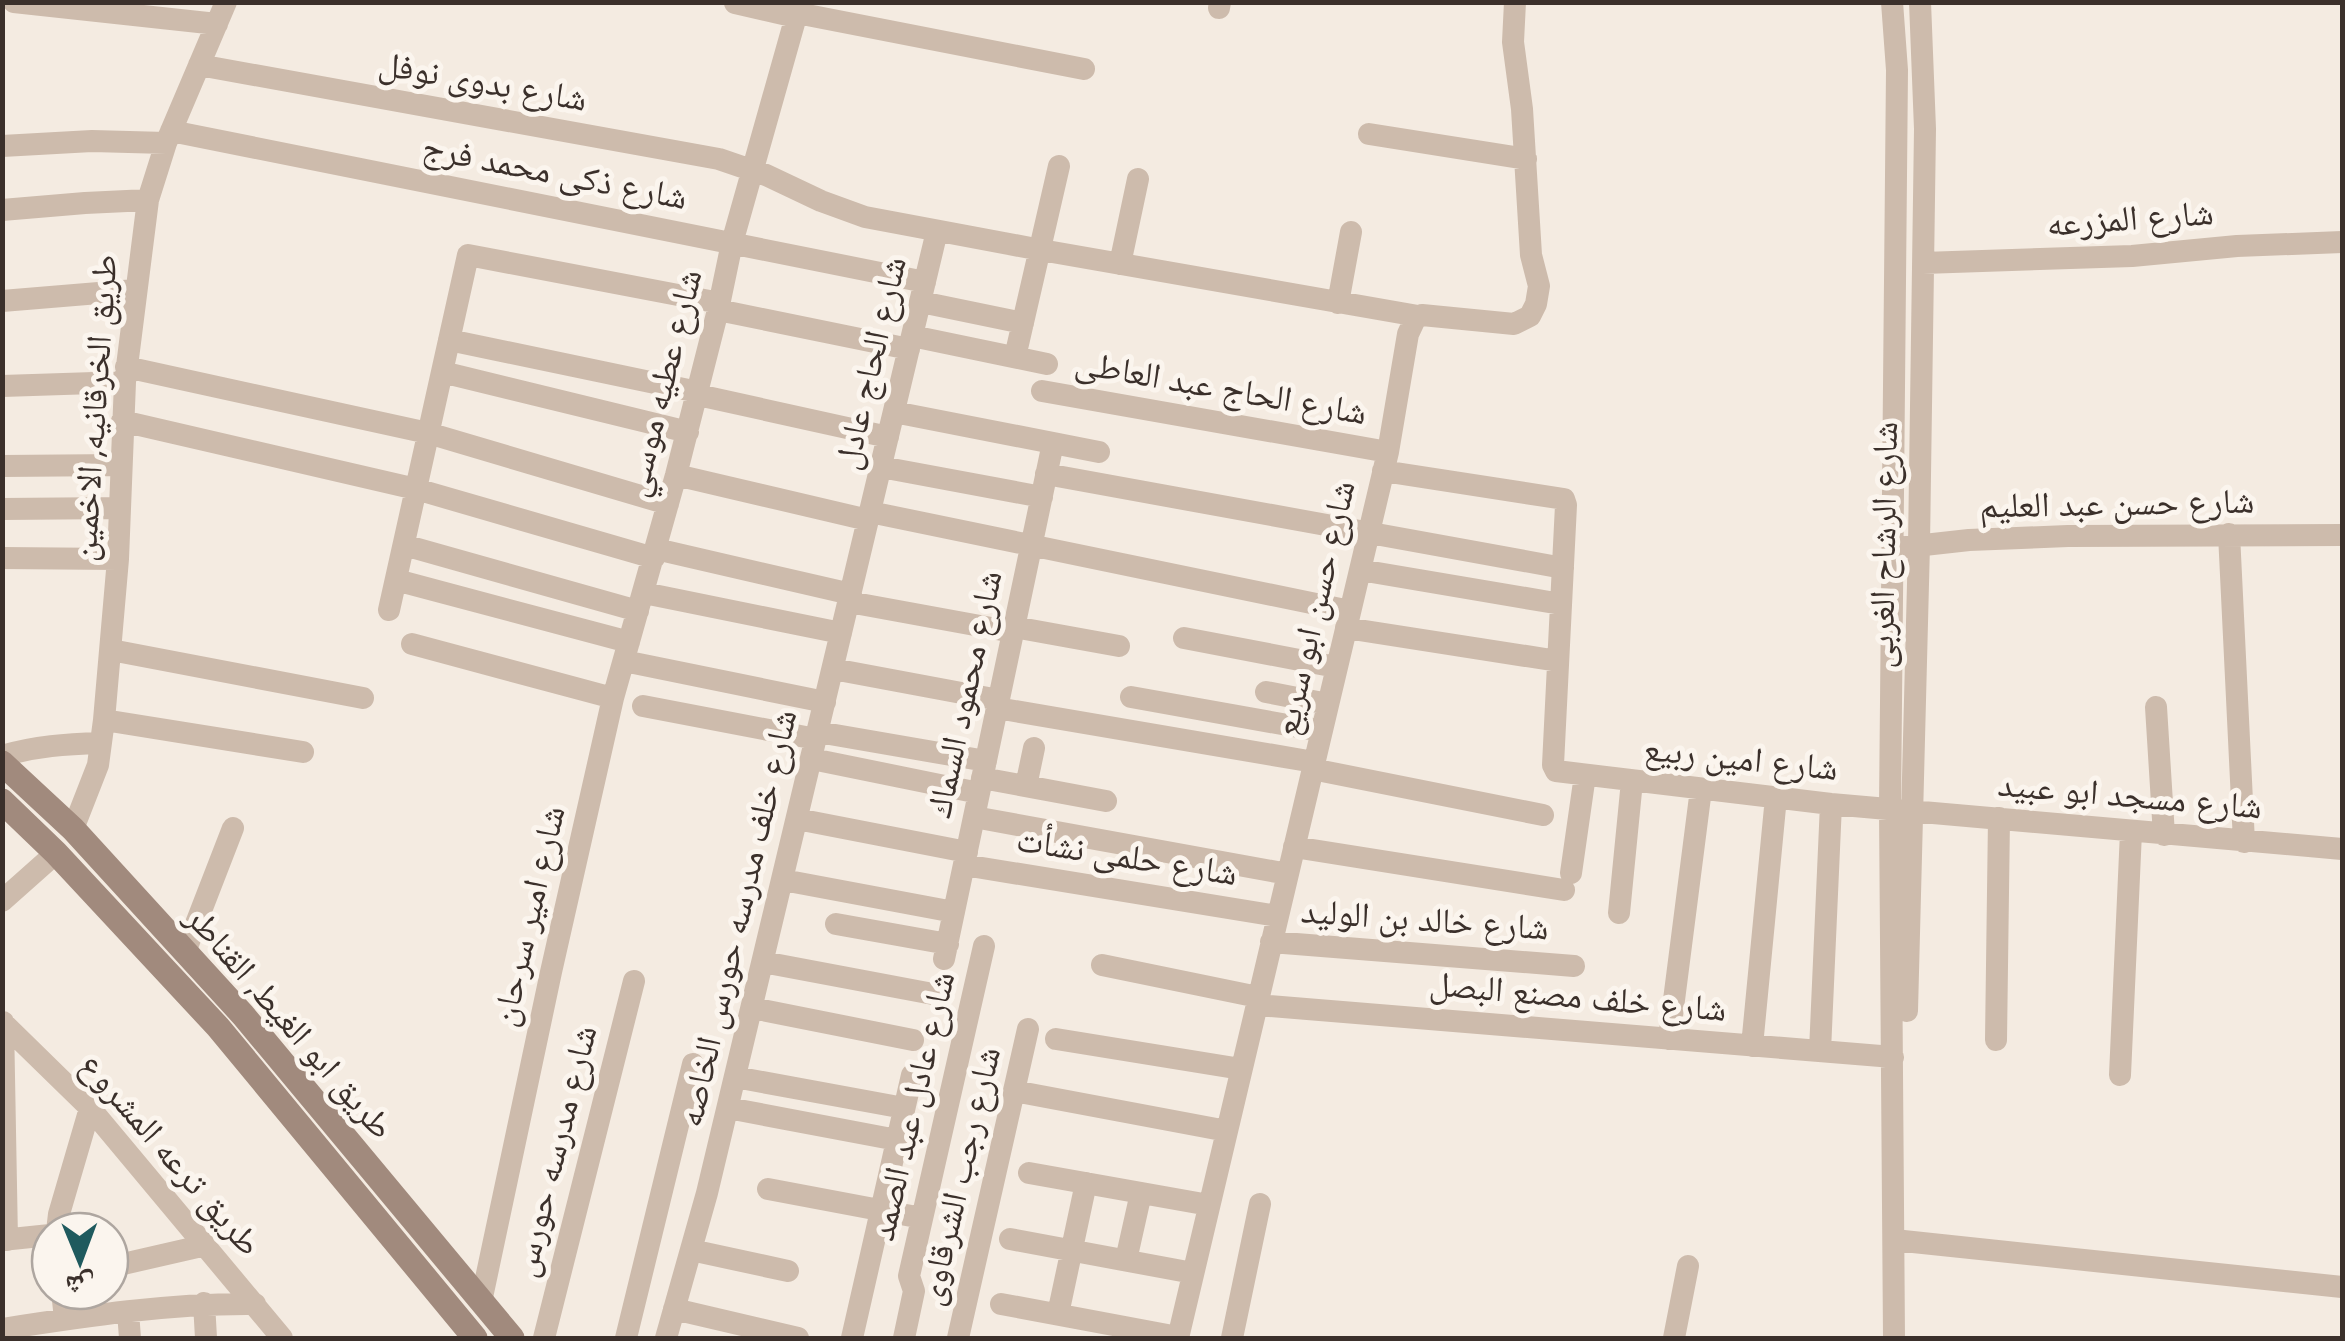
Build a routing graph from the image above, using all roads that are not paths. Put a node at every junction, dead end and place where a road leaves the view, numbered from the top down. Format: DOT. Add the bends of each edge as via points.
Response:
graph roads {
  1 [pos="14,2"];
  2 [pos="1516,2"];
  3 [pos="1918,2"];
  4 [pos="735,3"];
  5 [pos="1892,3"];
  6 [pos="798,11"];
  7 [pos="222,13"];
  8 [pos="199,64"];
  9 [pos="1084,69"];
  10 [pos="1369,134"];
  11 [pos="169,137"];
  12 [pos="2,146"];
  13 [pos="1526,159"];
  14 [pos="1059,166"];
  15 [pos="753,170"];
  16 [pos="1138,180"];
  17 [pos="148,200"];
  18 [pos="2,210"];
  19 [pos="937,231"];
  20 [pos="1351,232"];
  21 [pos="2342,242"];
  22 [pos="732,244"];
  23 [pos="1041,250"];
  24 [pos="1922,263"];
  25 [pos="1120,264"];
  26 [pos="135,290"];
  27 [pos="923,292"];
  28 [pos="2,300"];
  29 [pos="1338,302"];
  30 [pos="1922,302"];
  31 [pos="1896,304"];
  32 [pos="719,306"];
  33 [pos="1418,316"];
  34 [pos="1023,323"];
  35 [pos="449,340"];
  36 [pos="911,343"];
  37 [pos="1015,357"];
  38 [pos="1047,364"];
  39 [pos="442,372"];
  40 [pos="125,374"];
  41 [pos="2,386"];
  42 [pos="1042,391"];
  43 [pos="698,394"];
  44 [pos="894,412"];
  45 [pos="122,421"];
  46 [pos="688,432"];
  47 [pos="428,433"];
  48 [pos="888,437"];
  49 [pos="1053,444"];
  50 [pos="1099,452"];
  51 [pos="1385,462"];
  52 [pos="120,465"];
  53 [pos="2,466"];
  54 [pos="881,467"];
  55 [pos="676,475"];
  56 [pos="1044,486"];
  57 [pos="416,489"];
  58 [pos="668,504"];
  59 [pos="119,508"];
  60 [pos="2,509"];
  61 [pos="869,516"];
  62 [pos="1367,534"];
  63 [pos="2229,534"];
  64 [pos="2342,535"];
  65 [pos="404,545"];
  66 [pos="1032,545"];
  67 [pos="1919,545"];
  68 [pos="1892,549"];
  69 [pos="655,553"];
  70 [pos="2,558"];
  71 [pos="118,559"];
  72 [pos="1563,568"];
  73 [pos="1360,570"];
  74 [pos="396,580"];
  75 [pos="850,598"];
  76 [pos="641,602"];
  77 [pos="1561,604"];
  78 [pos="389,610"];
  79 [pos="1348,619"];
  80 [pos="1014,630"];
  81 [pos="842,633"];
  82 [pos="1184,638"];
  83 [pos="412,644"];
  84 [pos="1119,646"];
  85 [pos="111,650"];
  86 [pos="626,652"];
  87 [pos="1558,661"];
  88 [pos="1336,667"];
  89 [pos="833,669"];
  90 [pos="1266,692"];
  91 [pos="364,698"];
  92 [pos="613,698"];
  93 [pos="1132,698"];
  94 [pos="825,702"];
  95 [pos="998,704"];
  96 [pos="1328,704"];
  97 [pos="643,706"];
  98 [pos="2156,707"];
  99 [pos="1321,731"];
  100 [pos="103,732"];
  101 [pos="815,743"];
  102 [pos="1902,746"];
  103 [pos="1034,748"];
  104 [pos="302,752"];
  105 [pos="2,759"];
  106 [pos="1313,766"];
  107 [pos="1586,776"];
  108 [pos="983,777"];
  109 [pos="1632,781"];
  110 [pos="1026,786"];
  111 [pos="1701,789"];
  112 [pos="1776,798"];
  113 [pos="2,801"];
  114 [pos="1106,802"];
  115 [pos="1831,804"];
  116 [pos="1900,810"];
  117 [pos="1543,815"];
  118 [pos="974,817"];
  119 [pos="1999,818"];
  120 [pos="797,820"];
  121 [pos="233,828"];
  122 [pos="73,829"];
  123 [pos="2130,832"];
  124 [pos="2164,835"];
  125 [pos="2244,842"];
  126 [pos="1294,847"];
  127 [pos="2342,850"];
  128 [pos="56,853"];
  129 [pos="966,858"];
  130 [pos="1288,874"];
  131 [pos="782,880"];
  132 [pos="2,901"];
  133 [pos="954,912"];
  134 [pos="1620,913"];
  135 [pos="1278,916"];
  136 [pos="836,924"];
  137 [pos="1272,942"];
  138 [pos="984,946"];
  139 [pos="185,952"];
  140 [pos="763,962"];
  141 [pos="1102,965"];
  142 [pos="1574,966"];
  143 [pos="634,981"];
  144 [pos="932,994"];
  145 [pos="1258,1001"];
  146 [pos="752,1008"];
  147 [pos="3,1022"];
  148 [pos="1028,1028"];
  149 [pos="1056,1038"];
  150 [pos="1669,1039"];
  151 [pos="913,1040"];
  152 [pos="1996,1040"];
  153 [pos="1752,1046"];
  154 [pos="1820,1051"];
  155 [pos="1893,1057"];
  156 [pos="693,1064"];
  157 [pos="1242,1069"];
  158 [pos="2120,1074"];
  159 [pos="912,1075"];
  160 [pos="735,1077"];
  161 [pos="1894,1087"];
  162 [pos="1014,1092"];
  163 [pos="90,1108"];
  164 [pos="728,1108"];
  165 [pos="904,1108"];
  166 [pos="1227,1130"];
  167 [pos="896,1140"];
  168 [pos="1028,1173"];
  169 [pos="1086,1183"];
  170 [pos="768,1189"];
  171 [pos="1140,1193"];
  172 [pos="1260,1204"];
  173 [pos="1209,1206"];
  174 [pos="880,1210"];
  175 [pos="60,1211"];
  176 [pos="922,1218"];
  177 [pos="30,1238"];
  178 [pos="1010,1239"];
  179 [pos="5,1240"];
  180 [pos="1894,1240"];
  181 [pos="206,1245"];
  182 [pos="691,1250"];
  183 [pos="1072,1250"];
  184 [pos="1126,1260"];
  185 [pos="130,1262"];
  186 [pos="1688,1266"];
  187 [pos="788,1271"];
  188 [pos="1194,1272"];
  189 [pos="2342,1287"];
  190 [pos="481,1302"];
  191 [pos="204,1303"];
  192 [pos="255,1304"];
  193 [pos="1001,1304"];
  194 [pos="674,1309"];
  195 [pos="63,1311"];
  196 [pos="128,1312"];
  197 [pos="1058,1314"];
  198 [pos="64,1319"];
  199 [pos="5,1332"];
  200 [pos="130,1338"];
  201 [pos="206,1338"];
  202 [pos="282,1338"];
  203 [pos="475,1338"];
  204 [pos="512,1338"];
  205 [pos="544,1338"];
  206 [pos="626,1338"];
  207 [pos="666,1338"];
  208 [pos="798,1338"];
  209 [pos="852,1338"];
  210 [pos="904,1338"];
  211 [pos="958,1338"];
  212 [pos="1178,1338"];
  213 [pos="1232,1338"];
  214 [pos="1674,1338"];
  215 [pos="1894,1338"];
  1 -- 7 [label="street"];
  2 -- 13 [label="street" via="1513,42"];
  3 -- 5 [label="street"];
  3 -- 24 [label="street, شارع الرشاح الغربى"];
  4 -- 6 [label="street"];
  5 -- 31 [label="street, شارع الرشاح الغربى"];
  6 -- 9 [label="street"];
  6 -- 15 [label="street, شارع عطيه موسي"];
  7 -- 8 [label="street, طريق الخرقانيه, الاخمين"];
  8 -- 11 [label="street, طريق الخرقانيه, الاخمين"];
  8 -- 15 [label="street, شارع بدوى نوفل"];
  10 -- 13 [label="street"];
  11 -- 12 [label="street, شارع ذكى محمد فرج"];
  11 -- 17 [label="street, طريق الخرقانيه, الاخمين"];
  11 -- 22 [label="street, شارع ذكى محمد فرج"];
  13 -- 33 [label="street" via="1539,294 1534,311 1514,324"];
  14 -- 23 [label="street"];
  15 -- 19 [label="street, شارع بدوى نوفل" via="844,210"];
  15 -- 22 [label="street, شارع عطيه موسي"];
  16 -- 25 [label="street"];
  17 -- 18 [label="street"];
  17 -- 26 [label="street, طريق الخرقانيه, الاخمين"];
  19 -- 23 [label="street, شارع بدوى نوفل"];
  19 -- 27 [label="street, شارع الحاج عادل"];
  20 -- 29 [label="street"];
  21 -- 24 [label="street, شارع المزرعه"];
  22 -- 27 [label="street, شارع ذكى محمد فرج"];
  22 -- 32 [label="street, شارع عطيه موسي"];
  23 -- 25 [label="street, شارع بدوى نوفل"];
  23 -- 34 [label="street"];
  24 -- 30 [label="street, شارع الرشاح الغربى"];
  25 -- 29 [label="street, شارع بدوى نوفل"];
  26 -- 28 [label="street"];
  26 -- 40 [label="street, طريق الخرقانيه, الاخمين"];
  27 -- 34 [label="street, شارع ذكى محمد فرج"];
  27 -- 36 [label="street, شارع الحاج عادل"];
  29 -- 33 [label="street, شارع بدوى نوفل"];
  30 -- 31 [label="street"];
  30 -- 67 [label="street, شارع الرشاح الغربى"];
  31 -- 68 [label="street, شارع الرشاح الغربى"];
  32 -- 35 [label="street" via="468,256"];
  32 -- 36 [label="street"];
  32 -- 43 [label="street, شارع عطيه موسي"];
  33 -- 51 [label="street, شارع حسن ابو سريع" via="1408,334"];
  34 -- 37 [label="street"];
  35 -- 39 [label="street"];
  35 -- 43 [label="street"];
  36 -- 37 [label="street"];
  36 -- 44 [label="street, شارع الحاج عادل"];
  37 -- 38 [label="street"];
  39 -- 46 [label="street"];
  39 -- 47 [label="street"];
  40 -- 41 [label="street"];
  40 -- 45 [label="street, طريق الخرقانيه, الاخمين"];
  40 -- 47 [label="street"];
  42 -- 51 [label="street, شارع الحاج عبد العاطى"];
  43 -- 46 [label="street, شارع عطيه موسي"];
  43 -- 48 [label="street"];
  44 -- 48 [label="street, شارع الحاج عادل"];
  44 -- 49 [label="street"];
  45 -- 52 [label="street, طريق الخرقانيه, الاخمين"];
  45 -- 57 [label="street"];
  46 -- 55 [label="street, شارع عطيه موسي"];
  47 -- 57 [label="street"];
  47 -- 58 [label="street"];
  48 -- 54 [label="street, شارع الحاج عادل"];
  49 -- 50 [label="street"];
  49 -- 56 [label="street, شارع محمود السماك"];
  51 -- 62 [label="street, شارع حسن ابو سريع"];
  51 -- 72 [label="street, شارع الحاج عبد العاطى" via="1562,498"];
  52 -- 53 [label="street"];
  52 -- 59 [label="street, طريق الخرقانيه, الاخمين"];
  54 -- 56 [label="street"];
  54 -- 61 [label="street, شارع الحاج عادل"];
  55 -- 58 [label="street, شارع عطيه موسي"];
  55 -- 61 [label="street"];
  56 -- 62 [label="street"];
  56 -- 66 [label="street, شارع محمود السماك"];
  57 -- 65 [label="street"];
  57 -- 69 [label="street"];
  58 -- 69 [label="street, شارع عطيه موسي"];
  59 -- 60 [label="street"];
  59 -- 71 [label="street, طريق الخرقانيه, الاخمين"];
  61 -- 66 [label="street"];
  61 -- 75 [label="street, شارع خلف مدرسه حورس الخاصه"];
  62 -- 72 [label="street"];
  62 -- 73 [label="street, شارع حسن ابو سريع"];
  63 -- 64 [label="street, شارع حسن عبد العليم"];
  63 -- 67 [label="street, شارع حسن عبد العليم"];
  63 -- 125 [label="street"];
  65 -- 74 [label="street"];
  65 -- 76 [label="street"];
  66 -- 79 [label="street"];
  66 -- 80 [label="street, شارع محمود السماك"];
  67 -- 68 [label="street, شارع حسن عبد العليم"];
  67 -- 102 [label="street, شارع الرشاح الغربى"];
  68 -- 102 [label="street, شارع الرشاح الغربى"];
  69 -- 75 [label="street"];
  69 -- 76 [label="street, شارع امير سرحان"];
  70 -- 71 [label="street"];
  71 -- 85 [label="street, طريق الخرقانيه, الاخمين"];
  72 -- 77 [label="street"];
  73 -- 77 [label="street"];
  73 -- 79 [label="street, شارع حسن ابو سريع"];
  74 -- 78 [label="street"];
  74 -- 86 [label="street"];
  75 -- 80 [label="street"];
  75 -- 81 [label="street, شارع خلف مدرسه حورس الخاصه"];
  76 -- 81 [label="street"];
  76 -- 86 [label="street, شارع امير سرحان"];
  77 -- 87 [label="street"];
  79 -- 87 [label="street"];
  79 -- 88 [label="street, شارع حسن ابو سريع"];
  80 -- 84 [label="street"];
  80 -- 95 [label="street, شارع محمود السماك"];
  81 -- 89 [label="street, شارع خلف مدرسه حورس الخاصه"];
  82 -- 88 [label="street"];
  83 -- 92 [label="street"];
  85 -- 91 [label="street"];
  85 -- 100 [label="street, طريق الخرقانيه, الاخمين"];
  86 -- 92 [label="street, شارع امير سرحان"];
  86 -- 94 [label="street"];
  87 -- 107 [label="street" via="1554,769"];
  88 -- 96 [label="street, شارع حسن ابو سريع"];
  89 -- 94 [label="street, شارع خلف مدرسه حورس الخاصه"];
  89 -- 95 [label="street"];
  90 -- 96 [label="street"];
  92 -- 190 [label="street, شارع امير سرحان"];
  93 -- 99 [label="street"];
  94 -- 101 [label="street, شارع خلف مدرسه حورس الخاصه"];
  95 -- 106 [label="street"];
  95 -- 108 [label="street, شارع محمود السماك"];
  96 -- 99 [label="street, شارع حسن ابو سريع"];
  97 -- 101 [label="street"];
  98 -- 124 [label="street"];
  99 -- 106 [label="street, شارع حسن ابو سريع"];
  100 -- 104 [label="street"];
  100 -- 105 [label="street"];
  100 -- 122 [label="street, طريق الخرقانيه, الاخمين"];
  101 -- 108 [label="street"];
  101 -- 108 [label="street"];
  101 -- 120 [label="street, شارع خلف مدرسه حورس الخاصه"];
  102 -- 116 [label="street, شارع الرشاح الغربى"];
  103 -- 110 [label="street"];
  105 -- 122 [label="main road, طريق ابو الغيط, القناطر"];
  106 -- 117 [label="street"];
  106 -- 126 [label="street, شارع حسن ابو سريع"];
  107 -- 109 [label="street, شارع امين ربيع"];
  107 -- 126 [label="street" via="1568,881"];
  108 -- 110 [label="street"];
  108 -- 118 [label="street, شارع محمود السماك"];
  109 -- 111 [label="street, شارع امين ربيع"];
  109 -- 134 [label="street"];
  110 -- 114 [label="street"];
  111 -- 112 [label="street, شارع امين ربيع"];
  111 -- 150 [label="street"];
  112 -- 115 [label="street, شارع امين ربيع"];
  112 -- 153 [label="street"];
  113 -- 128 [label="main road, طريق ابو الغيط, القناطر"];
  115 -- 116 [label="street, شارع امين ربيع"];
  115 -- 154 [label="street"];
  116 -- 119 [label="street, شارع مسجد ابو عبيد"];
  116 -- 155 [label="street, شارع الرشاح الغربى"];
  116 -- 161 [label="street, شارع الرشاح الغربى" via="1906,1053"];
  118 -- 129 [label="street, شارع محمود السماك"];
  118 -- 130 [label="street"];
  119 -- 123 [label="street, شارع مسجد ابو عبيد"];
  119 -- 152 [label="street"];
  120 -- 129 [label="street, شارع حلمى نشأت"];
  120 -- 131 [label="street, شارع خلف مدرسه حورس الخاصه"];
  121 -- 139 [label="street"];
  122 -- 139 [label="main road, طريق ابو الغيط, القناطر"];
  123 -- 124 [label="street, شارع مسجد ابو عبيد"];
  123 -- 158 [label="street"];
  124 -- 125 [label="street, شارع مسجد ابو عبيد"];
  125 -- 127 [label="street, شارع مسجد ابو عبيد"];
  126 -- 130 [label="street, شارع حسن ابو سريع"];
  128 -- 132 [label="street"];
  128 -- 203 [label="main road, طريق ابو الغيط, القناطر" via="218,1027"];
  129 -- 133 [label="street, شارع محمود السماك"];
  129 -- 135 [label="street, شارع حلمى نشأت"];
  130 -- 135 [label="street, شارع حسن ابو سريع"];
  131 -- 133 [label="street"];
  131 -- 140 [label="street, شارع خلف مدرسه حورس الخاصه"];
  133 -- 136 [label="street, شارع محمود السماك" via="946,952"];
  135 -- 137 [label="street, شارع حسن ابو سريع"];
  137 -- 142 [label="street, شارع خالد بن الوليد"];
  137 -- 145 [label="street, شارع حسن ابو سريع"];
  138 -- 176 [label="street, شارع عادل عبد الصمد"];
  139 -- 190 [label="main road, طريق ابو الغيط, القناطر"];
  140 -- 144 [label="street"];
  140 -- 146 [label="street, شارع خلف مدرسه حورس الخاصه"];
  141 -- 145 [label="street, شارع خلف مصنع البصل"];
  143 -- 205 [label="street, شارع مدرسه حورس"];
  145 -- 150 [label="street, شارع خلف مصنع البصل"];
  145 -- 157 [label="street, شارع حسن ابو سريع"];
  146 -- 151 [label="street"];
  146 -- 160 [label="street, شارع خلف مدرسه حورس الخاصه"];
  147 -- 163 [label="street, طريق ترعه المشروع"];
  147 -- 179 [label="street"];
  148 -- 162 [label="street, شارع رجب الشرقاوى"];
  149 -- 157 [label="street"];
  150 -- 153 [label="street, شارع خلف مصنع البصل"];
  153 -- 154 [label="street, شارع خلف مصنع البصل"];
  154 -- 155 [label="street, شارع خلف مصنع البصل"];
  155 -- 161 [label="street, شارع الرشاح الغربى"];
  156 -- 206 [label="street"];
  157 -- 166 [label="street, شارع حسن ابو سريع"];
  159 -- 165 [label="street"];
  160 -- 164 [label="street, شارع خلف مدرسه حورس الخاصه"];
  160 -- 165 [label="street"];
  161 -- 180 [label="street, شارع الرشاح الغربى"];
  162 -- 166 [label="street"];
  162 -- 211 [label="street, شارع رجب الشرقاوى"];
  163 -- 175 [label="street"];
  163 -- 181 [label="street, طريق ترعه المشروع"];
  164 -- 167 [label="street"];
  164 -- 182 [label="street, شارع خلف مدرسه حورس الخاصه"];
  165 -- 167 [label="street"];
  166 -- 173 [label="street, شارع حسن ابو سريع"];
  167 -- 174 [label="street"];
  168 -- 169 [label="street"];
  169 -- 171 [label="street"];
  169 -- 183 [label="street"];
  170 -- 174 [label="street"];
  171 -- 173 [label="street"];
  171 -- 184 [label="street"];
  172 -- 213 [label="street"];
  173 -- 188 [label="street, شارع حسن ابو سريع"];
  174 -- 176 [label="street"];
  174 -- 209 [label="street"];
  176 -- 210 [label="street, شارع عادل عبد الصمد" via="908,1276 914,1291"];
  177 -- 179 [label="street"];
  178 -- 183 [label="street"];
  180 -- 189 [label="street"];
  180 -- 215 [label="street, شارع الرشاح الغربى"];
  181 -- 185 [label="street"];
  181 -- 192 [label="street, طريق ترعه المشروع"];
  182 -- 187 [label="street"];
  182 -- 194 [label="street, شارع خلف مدرسه حورس الخاصه"];
  183 -- 184 [label="street"];
  183 -- 197 [label="street"];
  184 -- 188 [label="street"];
  186 -- 214 [label="street"];
  188 -- 212 [label="street, شارع حسن ابو سريع"];
  190 -- 204 [label="main road, طريق ابو الغيط, القناطر"];
  191 -- 192 [label="street"];
  191 -- 196 [label="street"];
  191 -- 201 [label="street"];
  192 -- 202 [label="street, طريق ترعه المشروع"];
  193 -- 197 [label="street"];
  194 -- 207 [label="street, شارع خلف مدرسه حورس الخاصه"];
  194 -- 208 [label="street"];
  195 -- 198 [label="street"];
  196 -- 198 [label="street"];
  196 -- 200 [label="street"];
  197 -- 212 [label="street"];
  198 -- 199 [label="street"];
}
